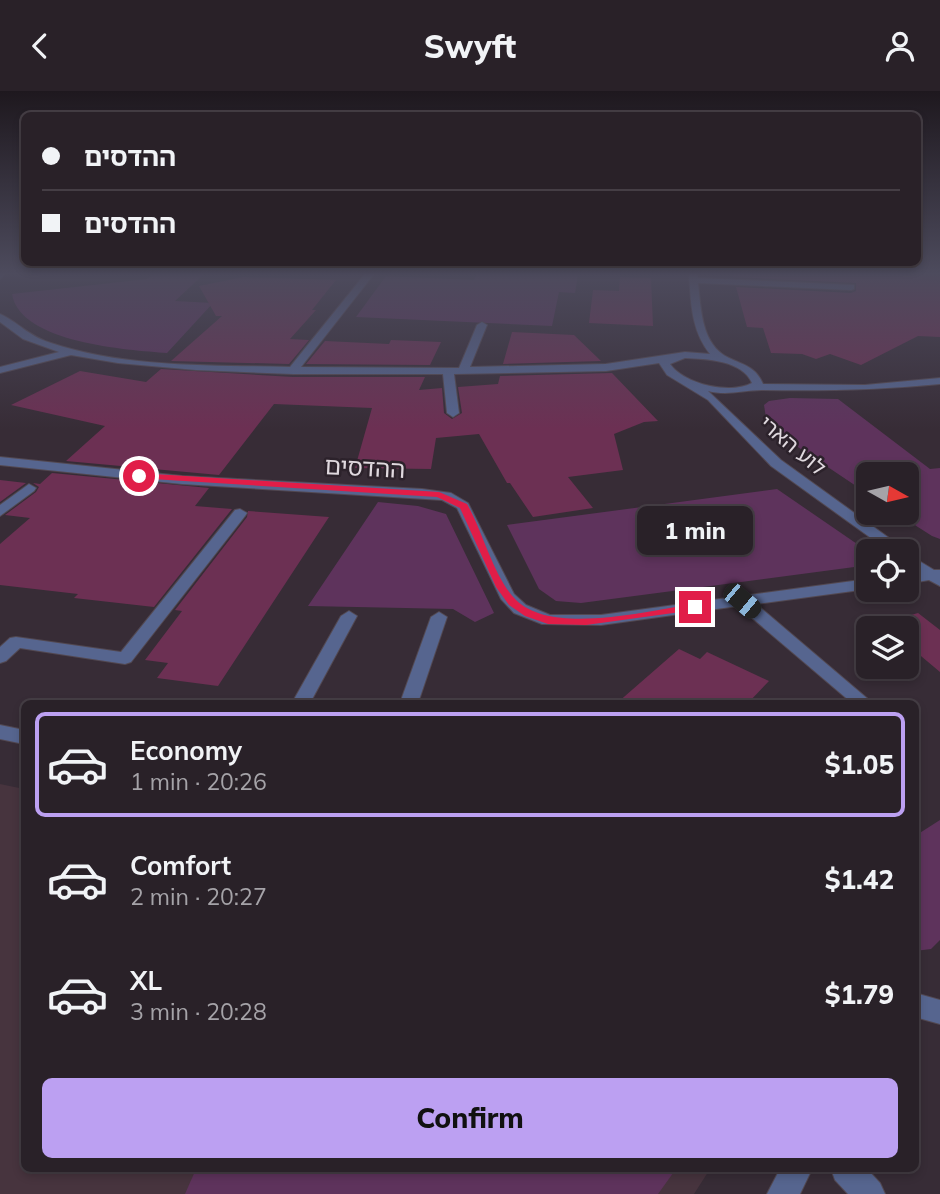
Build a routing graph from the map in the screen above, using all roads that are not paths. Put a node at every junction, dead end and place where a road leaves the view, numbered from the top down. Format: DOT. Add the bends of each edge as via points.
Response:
graph roads {
  1 [pos="8,325"];
  2 [pos="329,325"];
  3 [pos="482,325"];
  4 [pos="699,325"];
  5 [pos="701,337"];
  6 [pos="71,352"];
  7 [pos="672,357"];
  8 [pos="726,361"];
  9 [pos="609,367"];
  10 [pos="0,370"];
  11 [pos="293,371"];
  12 [pos="448,371"];
  13 [pos="463,371"];
  14 [pos="750,371"];
  15 [pos="681,378"];
  16 [pos="940,381"];
  17 [pos="830,387"];
  18 [pos="751,388"];
  19 [pos="453,413"];
  20 [pos="731,418"];
  21 [pos="0,461"];
  22 [pos="29,488"];
  23 [pos="0,512"];
  24 [pos="240,513"];
  25 [pos="882,539"];
  26 [pos="919,565"];
  27 [pos="937,577"];
  28 [pos="919,578"];
  29 [pos="856,586"];
  30 [pos="742,601"];
  31 [pos="349,616"];
  32 [pos="439,617"];
  33 [pos="0,657"];
  34 [pos="860,699"];
  35 [pos="303,700"];
  36 [pos="410,700"];
  37 [pos="0,732"];
  38 [pos="21,736"];
  39 [pos="940,997"];
  40 [pos="919,1003"];
  41 [pos="919,1005"];
  42 [pos="940,1012"];
  43 [pos="795,1172"];
  44 [pos="849,1172"];
  45 [pos="783,1194"];
  46 [pos="869,1194"];
  1 -- 6 [label="street" via="30,339"];
  2 -- 11 [label="street"];
  3 -- 13 [label="street"];
  4 -- 5 [label="street"];
  5 -- 7 [label="street" via="693,347"];
  5 -- 8 [label="street"];
  6 -- 10 [label="street"];
  6 -- 11 [label="street" via="154,364"];
  7 -- 8 [label="street" via="698,355"];
  7 -- 9 [label="street"];
  7 -- 15 [label="street" via="664,365"];
  8 -- 14 [label="street"];
  9 -- 13 [label="street"];
  9 -- 15 [label="street"];
  11 -- 12 [label="street"];
  12 -- 13 [label="street"];
  12 -- 19 [label="street"];
  14 -- 17 [label="street"];
  14 -- 18 [label="street" via="759,381"];
  15 -- 18 [label="street" via="723,390"];
  15 -- 20 [label="street, לוע הארי" via="712,398"];
  16 -- 17 [label="street"];
  17 -- 18 [label="street"];
  18 -- 20 [label="street, לוע הארי" via="732,404"];
  20 -- 25 [label="street, לוע הארי" via="781,467"];
  21 -- 30 [label="street, ההדסים" via="153,477 446,496 466,509 507,596 520,609 548,620 601,620"];
  22 -- 23 [label="street"];
  24 -- 33 [label="street" via="125,658 16,642"];
  26 -- 27 [label="street"];
  27 -- 28 [label="street"];
  29 -- 30 [label="street, ההדסים"];
  30 -- 34 [label="street"];
  31 -- 35 [label="street"];
  32 -- 36 [label="street"];
  37 -- 38 [label="street"];
  39 -- 40 [label="street"];
  41 -- 42 [label="street"];
  43 -- 45 [label="street"];
  44 -- 46 [label="street"];
}
